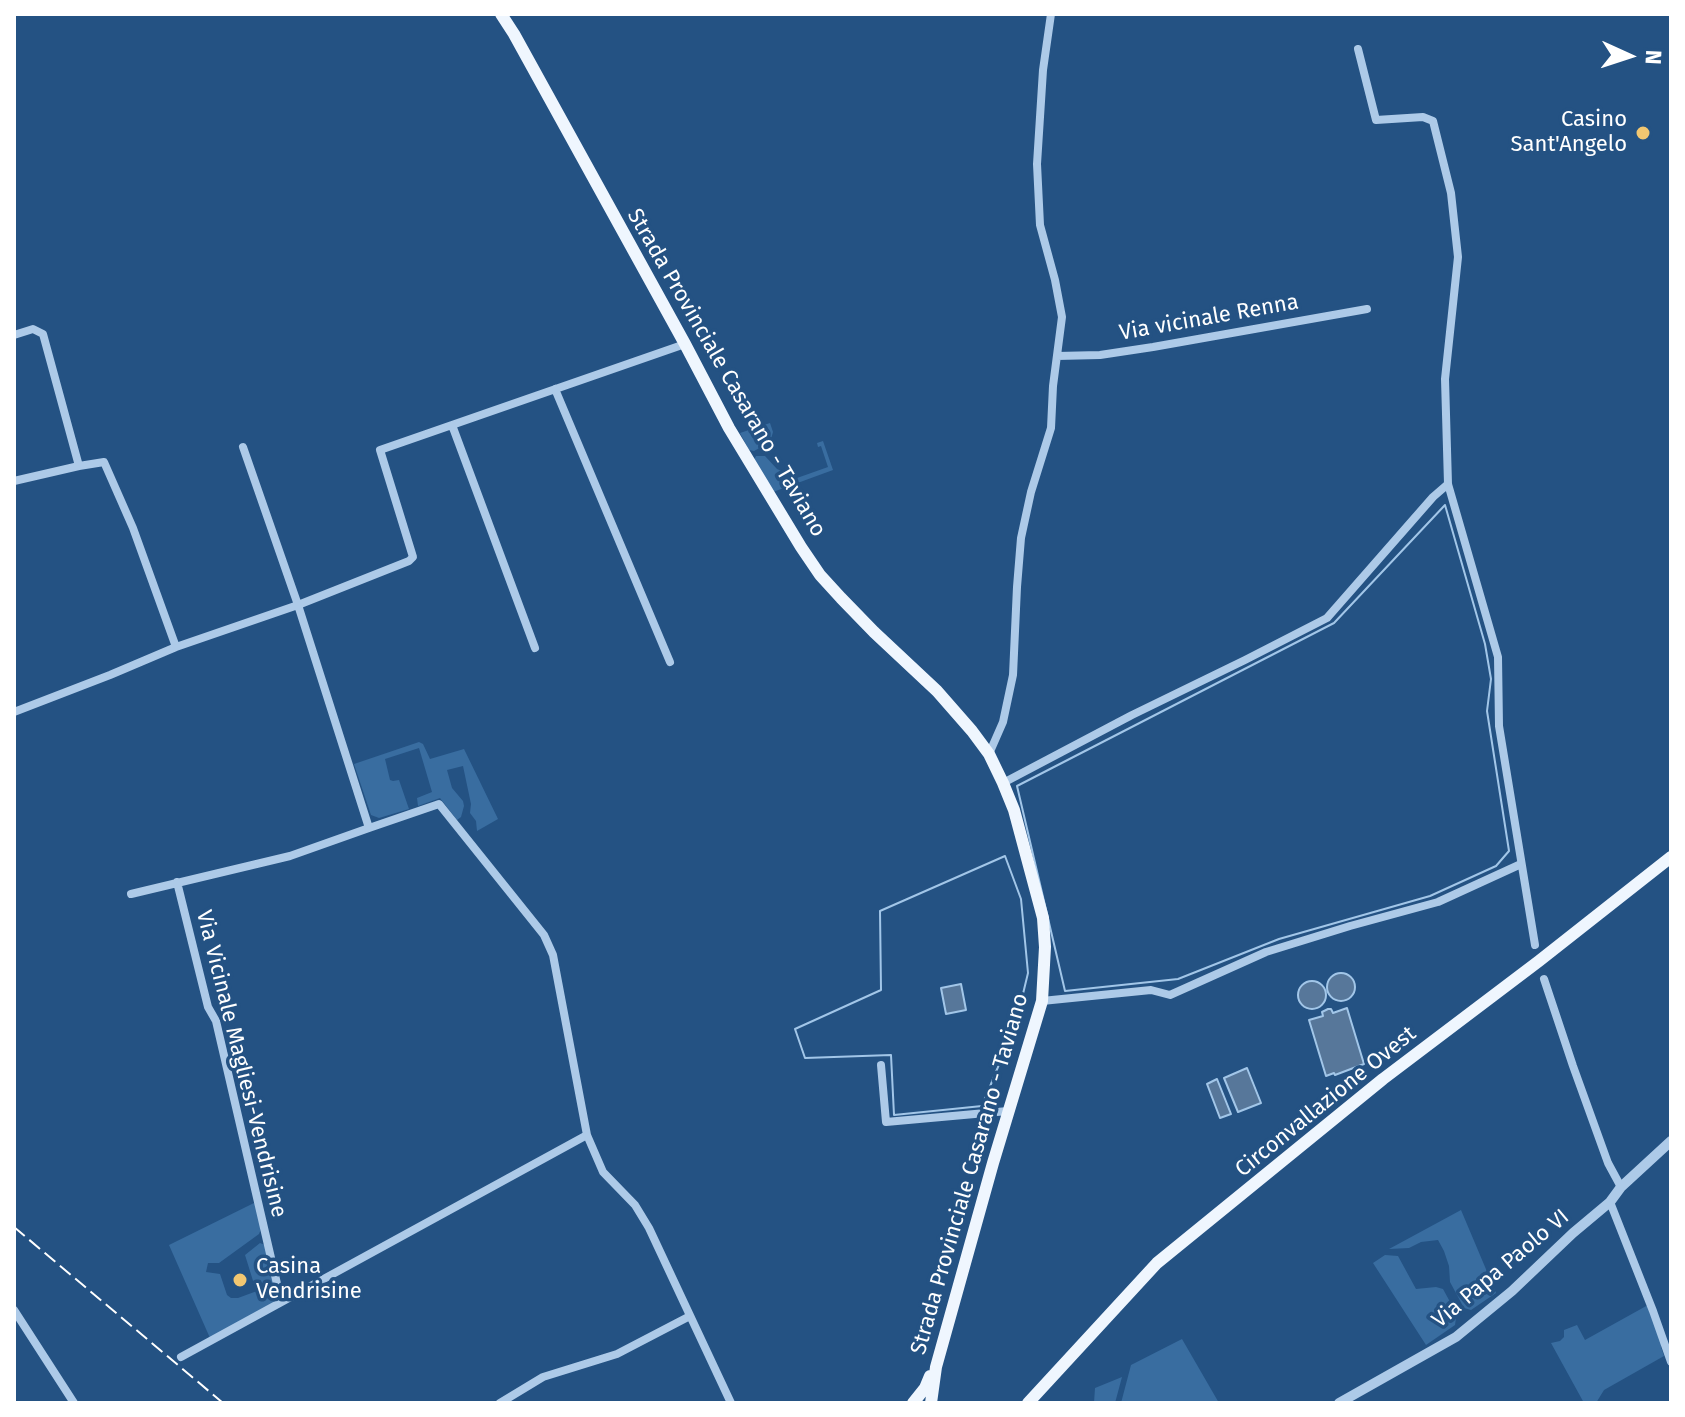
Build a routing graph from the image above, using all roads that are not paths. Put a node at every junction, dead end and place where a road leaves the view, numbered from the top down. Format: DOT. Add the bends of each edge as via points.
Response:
graph roads {
  1 [pos="501,14"];
  2 [pos="1051,14"];
  3 [pos="1358,49"];
  4 [pos="1367,309"];
  5 [pos="14,335"];
  6 [pos="685,344"];
  7 [pos="1057,356"];
  8 [pos="555,389"];
  9 [pos="452,425"];
  10 [pos="243,447"];
  11 [pos="79,466"];
  12 [pos="14,481"];
  13 [pos="1448,484"];
  14 [pos="298,605"];
  15 [pos="176,647"];
  16 [pos="535,648"];
  17 [pos="670,662"];
  18 [pos="14,712"];
  19 [pos="989,754"];
  20 [pos="1003,783"];
  21 [pos="369,828"];
  22 [pos="1671,857"];
  23 [pos="1521,864"];
  24 [pos="177,882"];
  25 [pos="131,894"];
  26 [pos="1535,945"];
  27 [pos="1544,979"];
  28 [pos="1042,1001"];
  29 [pos="881,1065"];
  30 [pos="1008,1111"];
  31 [pos="587,1135"];
  32 [pos="1671,1141"];
  33 [pos="1621,1187"];
  34 [pos="1610,1202"];
  35 [pos="281,1301"];
  36 [pos="14,1310"];
  37 [pos="690,1316"];
  38 [pos="181,1357"];
  39 [pos="1671,1362"];
  40 [pos="936,1367"];
  41 [pos="74,1403"];
  42 [pos="500,1403"];
  43 [pos="731,1403"];
  44 [pos="913,1403"];
  45 [pos="931,1403"];
  46 [pos="1028,1403"];
  47 [pos="1339,1403"];
  1 -- 6 [label="main road, Strada Provinciale Casarano - Taviano"];
  2 -- 7 [label="street" via="1037,164 1040,225 1062,317"];
  3 -- 13 [label="street" via="1376,120 1433,121 1451,193 1458,257 1445,379"];
  4 -- 7 [label="street, Via vicinale Renna" via="1140,349"];
  5 -- 11 [label="street" via="33,329 43,334"];
  6 -- 8 [label="street"];
  6 -- 19 [label="main road, Strada Provinciale Casarano - Taviano" via="729,428 820,575 956,711"];
  7 -- 19 [label="street" via="1051,428 1021,538 1013,675 1003,722"];
  8 -- 9 [label="street"];
  8 -- 17 [label="street"];
  9 -- 14 [label="street" via="380,450 413,557"];
  9 -- 16 [label="street"];
  10 -- 14 [label="street"];
  11 -- 12 [label="street"];
  11 -- 15 [label="street" via="104,462"];
  13 -- 20 [label="street" via="1327,618"];
  13 -- 23 [label="street" via="1498,657 1499,726"];
  14 -- 15 [label="street"];
  14 -- 21 [label="street"];
  15 -- 18 [label="street"];
  19 -- 20 [label="main road, Strada Provinciale Casarano - Taviano"];
  20 -- 28 [label="main road, Strada Provinciale Casarano - Taviano" via="1043,918"];
  21 -- 24 [label="street" via="290,856"];
  21 -- 31 [label="street" via="439,804 544,935 553,955"];
  22 -- 46 [label="main road, Circonvallazione Ovest" via="1383,1079 1157,1263"];
  23 -- 26 [label="street"];
  23 -- 28 [label="street" via="1438,902 1266,952 1170,995 1151,990"];
  24 -- 25 [label="street"];
  24 -- 35 [label="street, Via Vicinale Magliesi-Vendrisine" via="216,1021"];
  27 -- 33 [label="street"];
  28 -- 30 [label="main road, Strada Provinciale Casarano - Taviano"];
  29 -- 30 [label="street" via="886,1122"];
  30 -- 40 [label="main road, Strada Provinciale Casarano - Taviano"];
  31 -- 35 [label="street"];
  31 -- 37 [label="street" via="603,1172 649,1228"];
  32 -- 33 [label="street, Via Papa Paolo VI"];
  33 -- 34 [label="street, Via Papa Paolo VI"];
  34 -- 39 [label="street"];
  34 -- 47 [label="street, Via Papa Paolo VI" via="1456,1337"];
  35 -- 38 [label="street"];
  36 -- 41 [label="street"];
  37 -- 42 [label="street" via="617,1354 543,1377"];
  37 -- 43 [label="street"];
  40 -- 44 [label="main road"];
  40 -- 45 [label="main road, Strada Provinciale Casarano - Taviano"];
}
